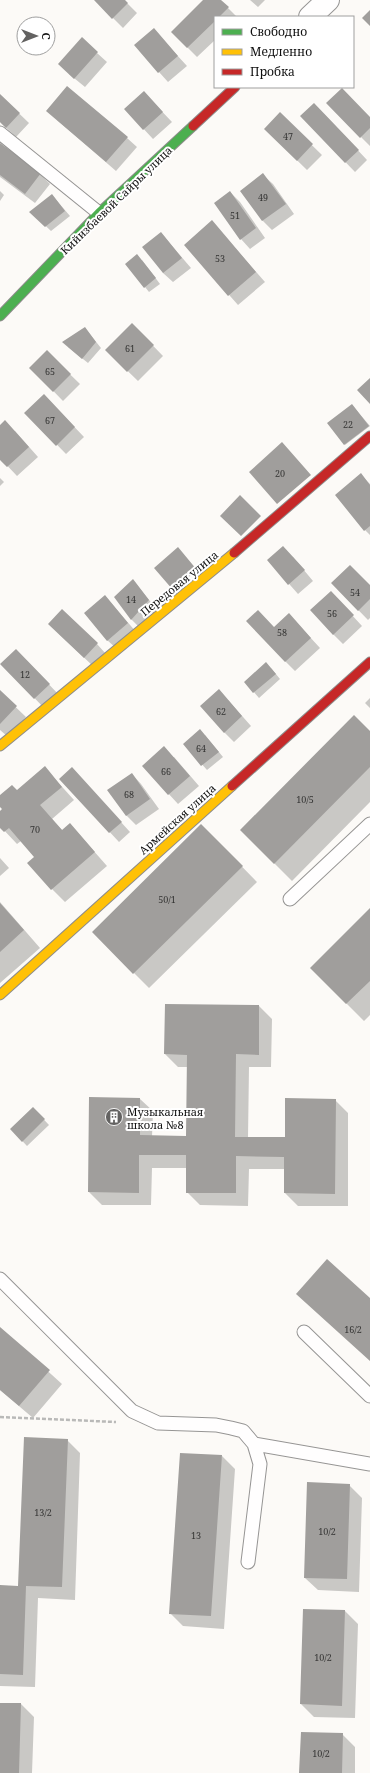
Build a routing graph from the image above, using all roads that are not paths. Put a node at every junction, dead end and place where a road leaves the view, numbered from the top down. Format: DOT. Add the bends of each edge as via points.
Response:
graph roads {
  1 [pos="328,0"];
  2 [pos="311,16"];
  3 [pos="234,88"];
  4 [pos="0,133"];
  5 [pos="99,213"];
  6 [pos="0,316"];
  7 [pos="370,436"];
  8 [pos="370,662"];
  9 [pos="0,746"];
  10 [pos="370,824"];
  11 [pos="290,899"];
  12 [pos="0,995"];
  13 [pos="0,1279"];
  14 [pos="304,1332"];
  15 [pos="370,1396"];
  16 [pos="254,1444"];
  17 [pos="370,1464"];
  18 [pos="248,1562"];
  1 -- 2 [label="street"];
  3 -- 5 [label="street, Кийизбаевой Сайры улица"];
  4 -- 5 [label="lane"];
  5 -- 6 [label="street, Кийизбаевой Сайры улица"];
  7 -- 9 [label="street, Передовая улица" via="235,552"];
  8 -- 12 [label="street, Армейская улица"];
  10 -- 11 [label="lane"];
  13 -- 16 [label="lane" via="132,1410 158,1423 231,1428 243,1432"];
  14 -- 15 [label="lane"];
  16 -- 17 [label="lane"];
  16 -- 18 [label="lane" via="260,1464"];
}
